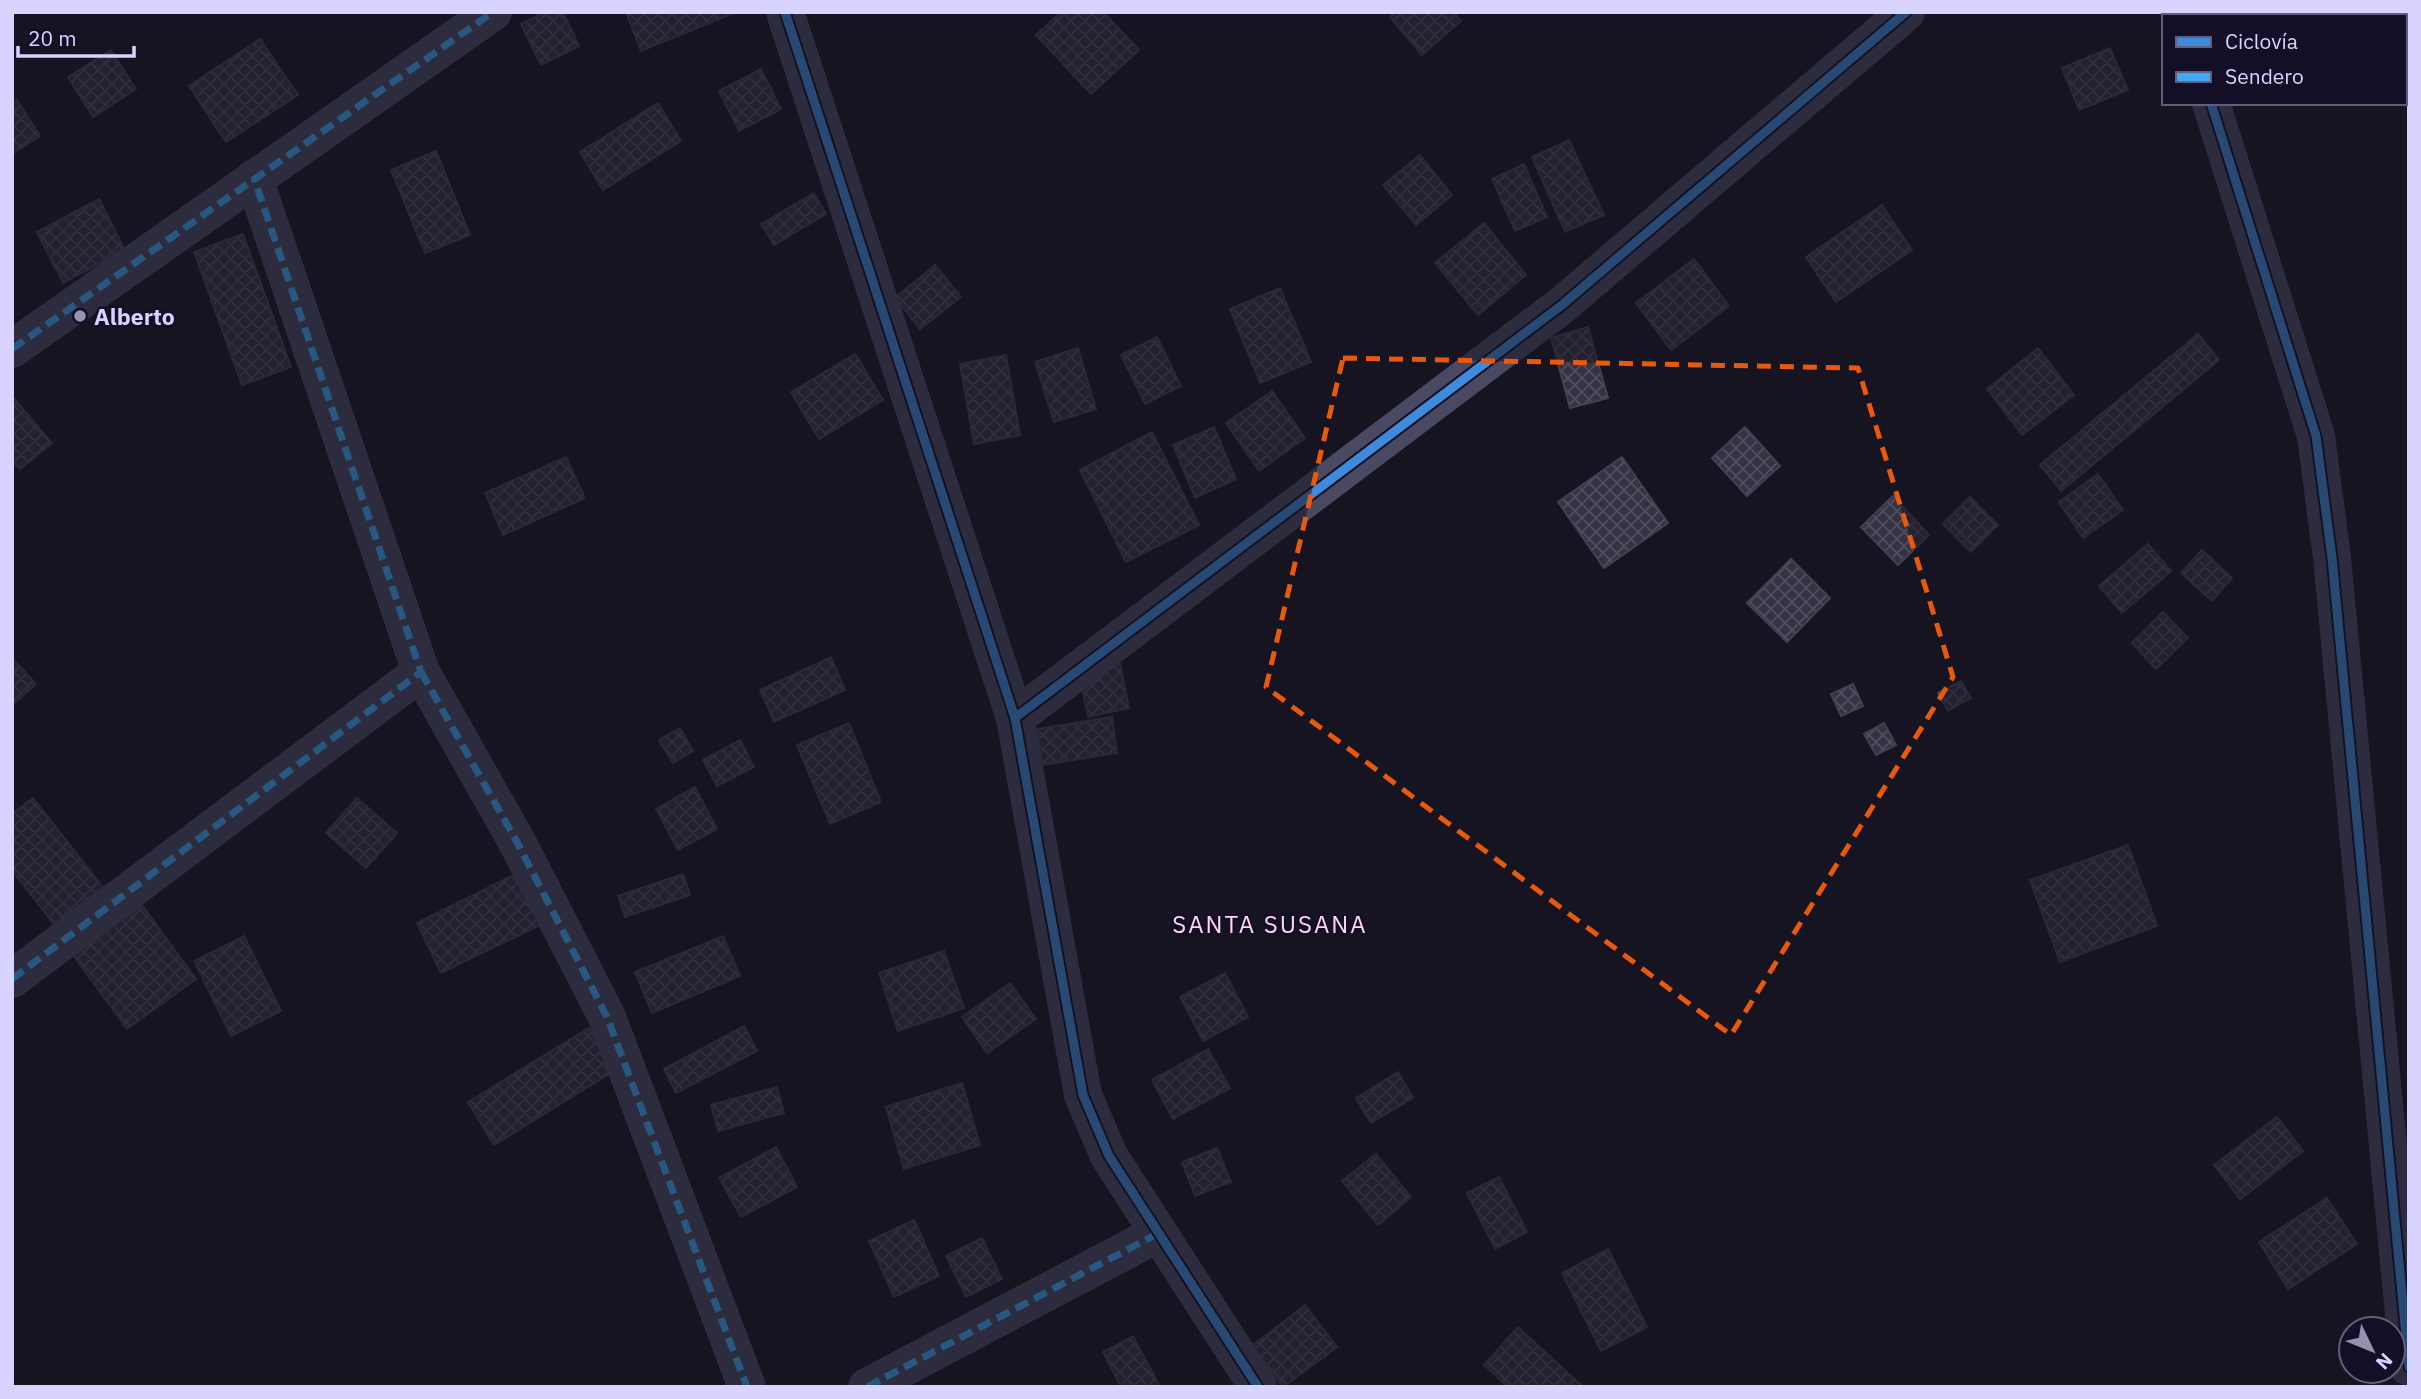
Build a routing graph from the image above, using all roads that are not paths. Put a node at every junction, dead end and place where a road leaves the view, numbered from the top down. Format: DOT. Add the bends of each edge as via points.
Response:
graph roads {
  1 [pos="493,12"];
  2 [pos="785,12"];
  3 [pos="1906,12"];
  4 [pos="2212,105"];
  5 [pos="254,178"];
  6 [pos="12,349"];
  7 [pos="421,672"];
  8 [pos="1015,718"];
  9 [pos="12,979"];
  10 [pos="1157,1234"];
  11 [pos="2409,1367"];
  12 [pos="747,1387"];
  13 [pos="867,1387"];
  14 [pos="1258,1387"];
  1 -- 5 [label="street"];
  2 -- 8 [label="street"];
  3 -- 8 [label="street" via="1562,305"];
  4 -- 11 [label="street" via="2316,436 2334,572"];
  5 -- 6 [label="street"];
  5 -- 7 [label="street"];
  7 -- 9 [label="street"];
  7 -- 12 [label="street" via="517,842 607,1017"];
  8 -- 10 [label="street" via="1083,1095 1109,1156"];
  10 -- 13 [label="street"];
  10 -- 14 [label="street"];
}
